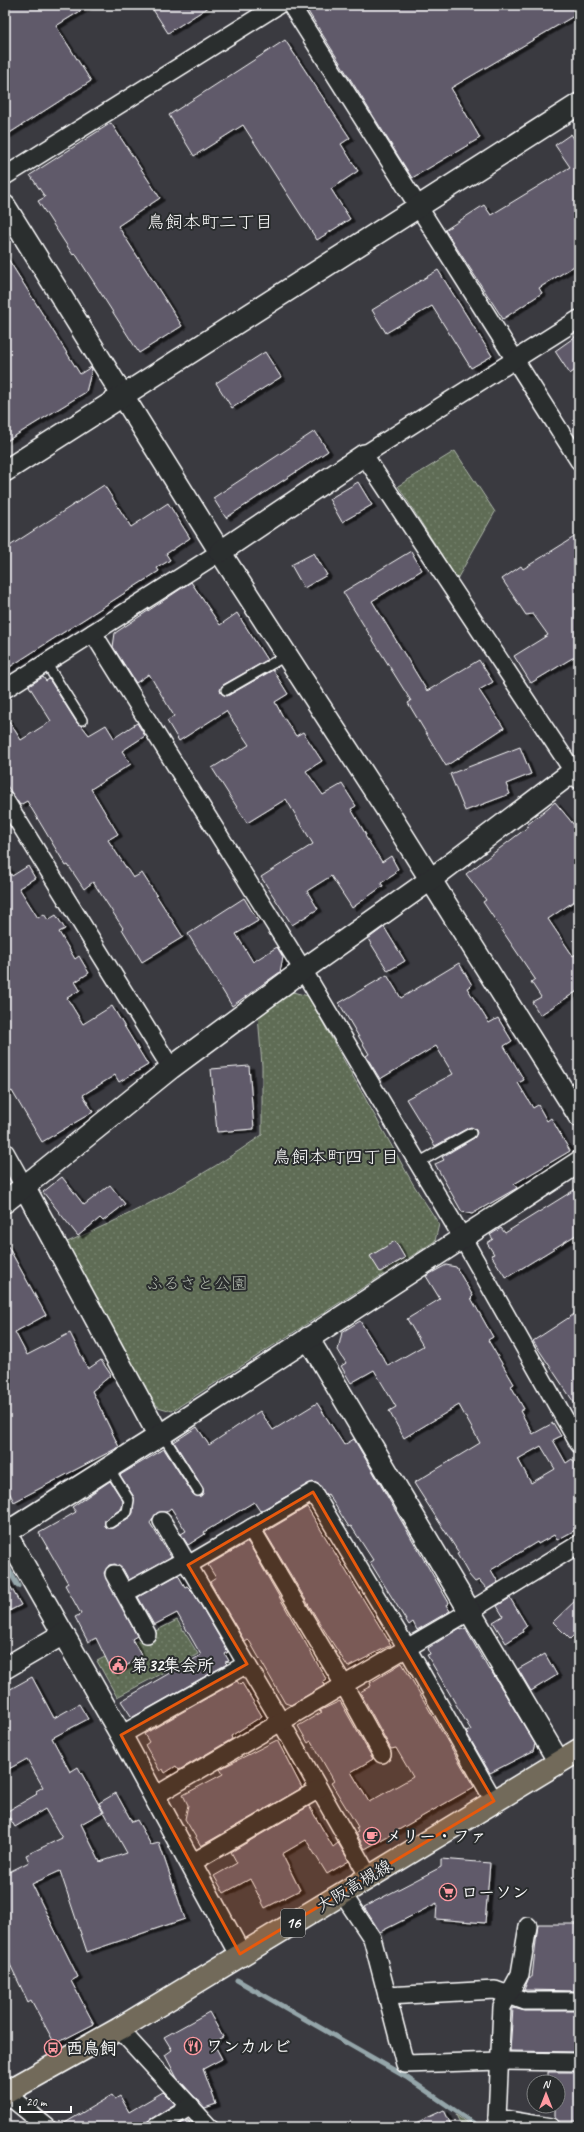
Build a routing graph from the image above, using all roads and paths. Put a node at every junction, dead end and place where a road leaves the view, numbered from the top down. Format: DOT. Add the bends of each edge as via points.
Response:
graph roads {
  1 [pos="278,5"];
  2 [pos="291,5"];
  3 [pos="579,104"];
  4 [pos="5,176"];
  5 [pos="5,206"];
  6 [pos="418,207"];
  7 [pos="579,319"];
  8 [pos="515,361"];
  9 [pos="122,396"];
  10 [pos="364,455"];
  11 [pos="579,461"];
  12 [pos="5,471"];
  13 [pos="220,552"];
  14 [pos="93,633"];
  15 [pos="287,655"];
  16 [pos="46,663"];
  17 [pos="5,689"];
  18 [pos="226,690"];
  19 [pos="82,720"];
  20 [pos="577,773"];
  21 [pos="5,800"];
  22 [pos="430,880"];
  23 [pos="303,970"];
  24 [pos="171,1068"];
  25 [pos="579,1116"];
  26 [pos="471,1133"];
  27 [pos="5,1152"];
  28 [pos="579,1162"];
  29 [pos="418,1163"];
  30 [pos="25,1188"];
  31 [pos="5,1202"];
  32 [pos="462,1237"];
  33 [pos="308,1338"];
  34 [pos="161,1435"];
  35 [pos="579,1444"];
  36 [pos="109,1468"];
  37 [pos="198,1491"];
  38 [pos="162,1520"];
  39 [pos="110,1523"];
  40 [pos="251,1528"];
  41 [pos="5,1532"];
  42 [pos="579,1544"];
  43 [pos="187,1562"];
  44 [pos="114,1574"];
  45 [pos="125,1592"];
  46 [pos="470,1611"];
  47 [pos="63,1634"];
  48 [pos="147,1634"];
  49 [pos="407,1648"];
  50 [pos="247,1664"];
  51 [pos="5,1668"];
  52 [pos="344,1685"];
  53 [pos="281,1722"];
  54 [pos="121,1735"];
  55 [pos="579,1750"];
  56 [pos="382,1754"];
  57 [pos="559,1762"];
  58 [pos="319,1789"];
  59 [pos="153,1797"];
  60 [pos="494,1801"];
  61 [pos="190,1864"];
  62 [pos="369,1877"];
  63 [pos="342,1893"];
  64 [pos="528,1926"];
  65 [pos="240,1954"];
  66 [pos="387,1996"];
  67 [pos="508,1996"];
  68 [pos="579,2001"];
  69 [pos="120,2029"];
  70 [pos="500,2061"];
  71 [pos="579,2062"];
  72 [pos="5,2093"];
  73 [pos="191,2106"];
  74 [pos="499,2123"];
  75 [pos="47,2127"];
  76 [pos="156,2127"];
  77 [pos="209,2127"];
  78 [pos="551,2127"];
  1 -- 4 [label="street"];
  2 -- 6 [label="street"];
  3 -- 6 [label="street"];
  5 -- 9 [label="street"];
  6 -- 8 [label="street"];
  6 -- 9 [label="street"];
  7 -- 8 [label="street"];
  8 -- 10 [label="street"];
  8 -- 11 [label="street"];
  9 -- 12 [label="street"];
  9 -- 13 [label="street"];
  10 -- 13 [label="street"];
  10 -- 20 [label="street"];
  13 -- 14 [label="street"];
  13 -- 15 [label="street"];
  14 -- 16 [label="street"];
  14 -- 23 [label="street"];
  15 -- 18 [label="lane"];
  15 -- 22 [label="street"];
  16 -- 17 [label="street"];
  16 -- 19 [label="lane"];
  20 -- 22 [label="street"];
  21 -- 24 [label="street"];
  22 -- 23 [label="street"];
  22 -- 25 [label="street"];
  23 -- 24 [label="street"];
  23 -- 29 [label="street"];
  24 -- 30 [label="street"];
  26 -- 29 [label="lane"];
  27 -- 30 [label="street"];
  28 -- 32 [label="street"];
  29 -- 32 [label="street"];
  30 -- 31 [label="street"];
  30 -- 34 [label="street"];
  32 -- 33 [label="street"];
  32 -- 35 [label="street"];
  33 -- 34 [label="street"];
  33 -- 46 [label="street"];
  34 -- 36 [label="street"];
  34 -- 37 [label="lane"];
  36 -- 39 [label="lane" via="129,1500 127,1512"];
  36 -- 41 [label="street"];
  38 -- 43 [label="street"];
  40 -- 43 [label="street"];
  40 -- 49 [label="street" via="314,1492"];
  40 -- 52 [label="street"];
  41 -- 47 [label="street"];
  42 -- 46 [label="street"];
  43 -- 45 [label="street"];
  43 -- 50 [label="street"];
  44 -- 45 [label="street"];
  45 -- 48 [label="street"];
  46 -- 49 [label="street"];
  46 -- 57 [label="street"];
  47 -- 51 [label="street"];
  47 -- 54 [label="street"];
  49 -- 52 [label="street"];
  49 -- 60 [label="street"];
  50 -- 53 [label="street"];
  50 -- 54 [label="street"];
  52 -- 53 [label="street"];
  52 -- 56 [label="street"];
  53 -- 58 [label="street"];
  53 -- 59 [label="street"];
  54 -- 59 [label="street"];
  55 -- 57 [label="main road, 大阪高槻線 / 16"];
  57 -- 60 [label="main road, 大阪高槻線 / 16"];
  58 -- 61 [label="street"];
  58 -- 62 [label="street"];
  59 -- 61 [label="street"];
  60 -- 62 [label="main road, 大阪高槻線 / 16"];
  61 -- 65 [label="street"];
  62 -- 63 [label="main road, 大阪高槻線 / 16"];
  63 -- 65 [label="main road, 大阪高槻線 / 16"];
  63 -- 66 [label="street" via="372,1938"];
  64 -- 67 [label="street" via="520,1974"];
  65 -- 69 [label="main road, 大阪高槻線 / 16"];
  66 -- 67 [label="street" via="495,1990"];
  66 -- 70 [label="street" via="405,2064"];
  67 -- 68 [label="street" via="525,2001"];
  67 -- 70 [label="street" via="502,2007"];
  69 -- 72 [label="main road, 大阪高槻線 / 16"];
  69 -- 73 [label="street"];
  70 -- 71 [label="street"];
  70 -- 74 [label="street"];
  72 -- 75 [label="street"];
  73 -- 76 [label="street"];
  73 -- 77 [label="street"];
  74 -- 78 [label="street"];
}
